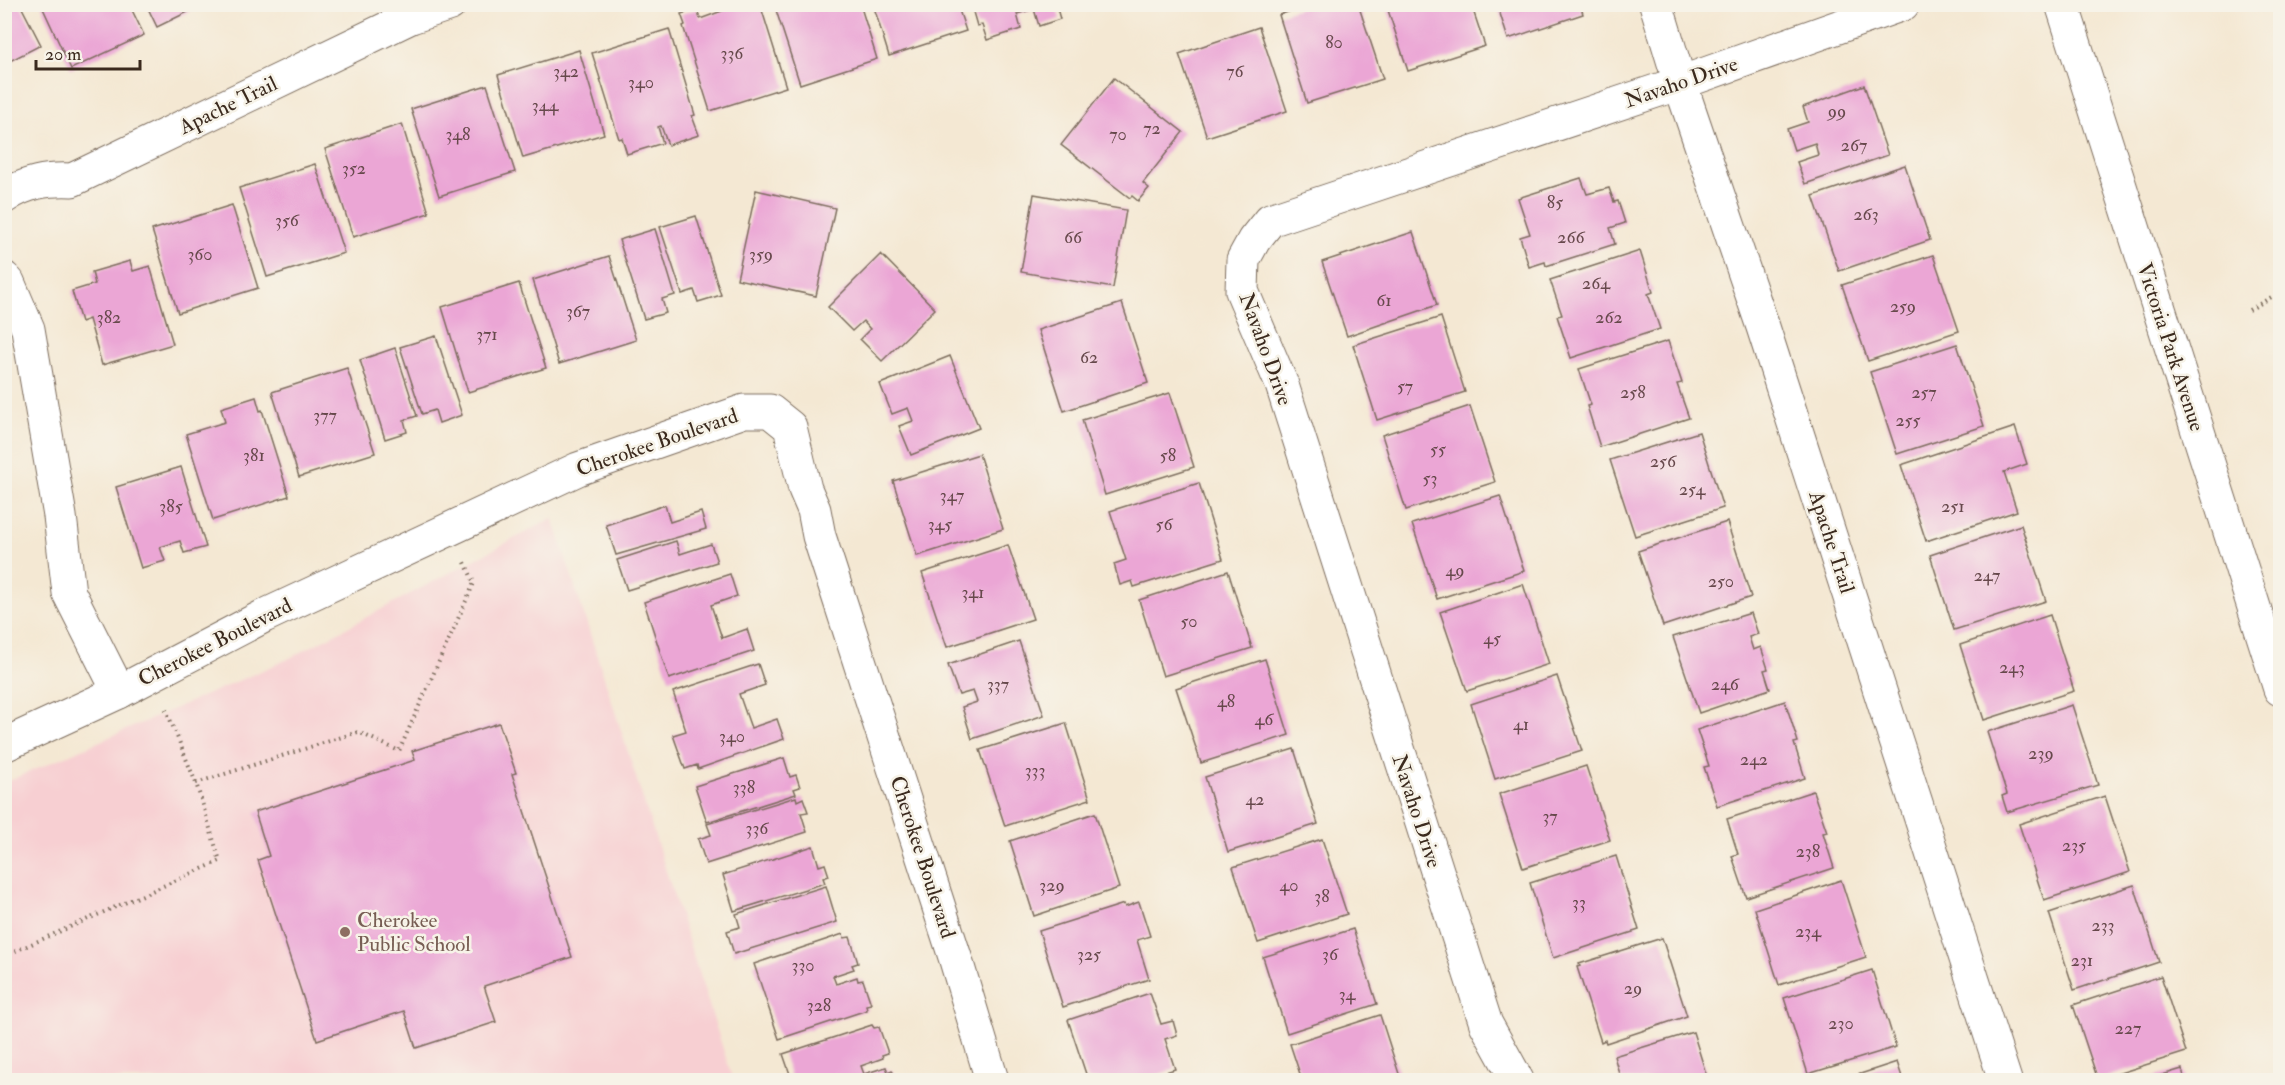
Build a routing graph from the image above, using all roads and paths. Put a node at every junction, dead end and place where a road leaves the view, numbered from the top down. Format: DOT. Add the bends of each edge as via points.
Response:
graph roads {
  1 [pos="450,4"];
  2 [pos="1656,4"];
  3 [pos="1902,4"];
  4 [pos="2062,4"];
  5 [pos="1680,83"];
  6 [pos="4,197"];
  7 [pos="4,278"];
  8 [pos="2280,292"];
  9 [pos="2249,310"];
  10 [pos="464,559"];
  11 [pos="2280,689"];
  12 [pos="119,692"];
  13 [pos="165,707"];
  14 [pos="4,745"];
  15 [pos="196,783"];
  16 [pos="4,956"];
  17 [pos="992,1080"];
  18 [pos="1517,1080"];
  19 [pos="2005,1080"];
  1 -- 6 [label="street, Apache Trail" via="411,17 72,180 46,180 15,189"];
  2 -- 5 [label="street, Apache Trail"];
  3 -- 5 [label="street, Navaho Drive"];
  4 -- 11 [label="street, Victoria Park Avenue"];
  5 -- 18 [label="street, Navaho Drive" via="1270,220 1243,260 1242,291 1282,385 1486,1024"];
  5 -- 19 [label="street, Apache Trail" via="1763,327"];
  7 -- 12 [label="street" via="28,329 69,593"];
  8 -- 9 [label="path"];
  10 -- 15 [label="path" via="474,583 399,751 358,732"];
  12 -- 14 [label="street, Cherokee Boulevard"];
  12 -- 17 [label="street, Cherokee Boulevard" via="274,611 578,469 744,411 770,411 790,427 819,536"];
  13 -- 15 [label="path"];
  15 -- 16 [label="path" via="220,861"];
}
